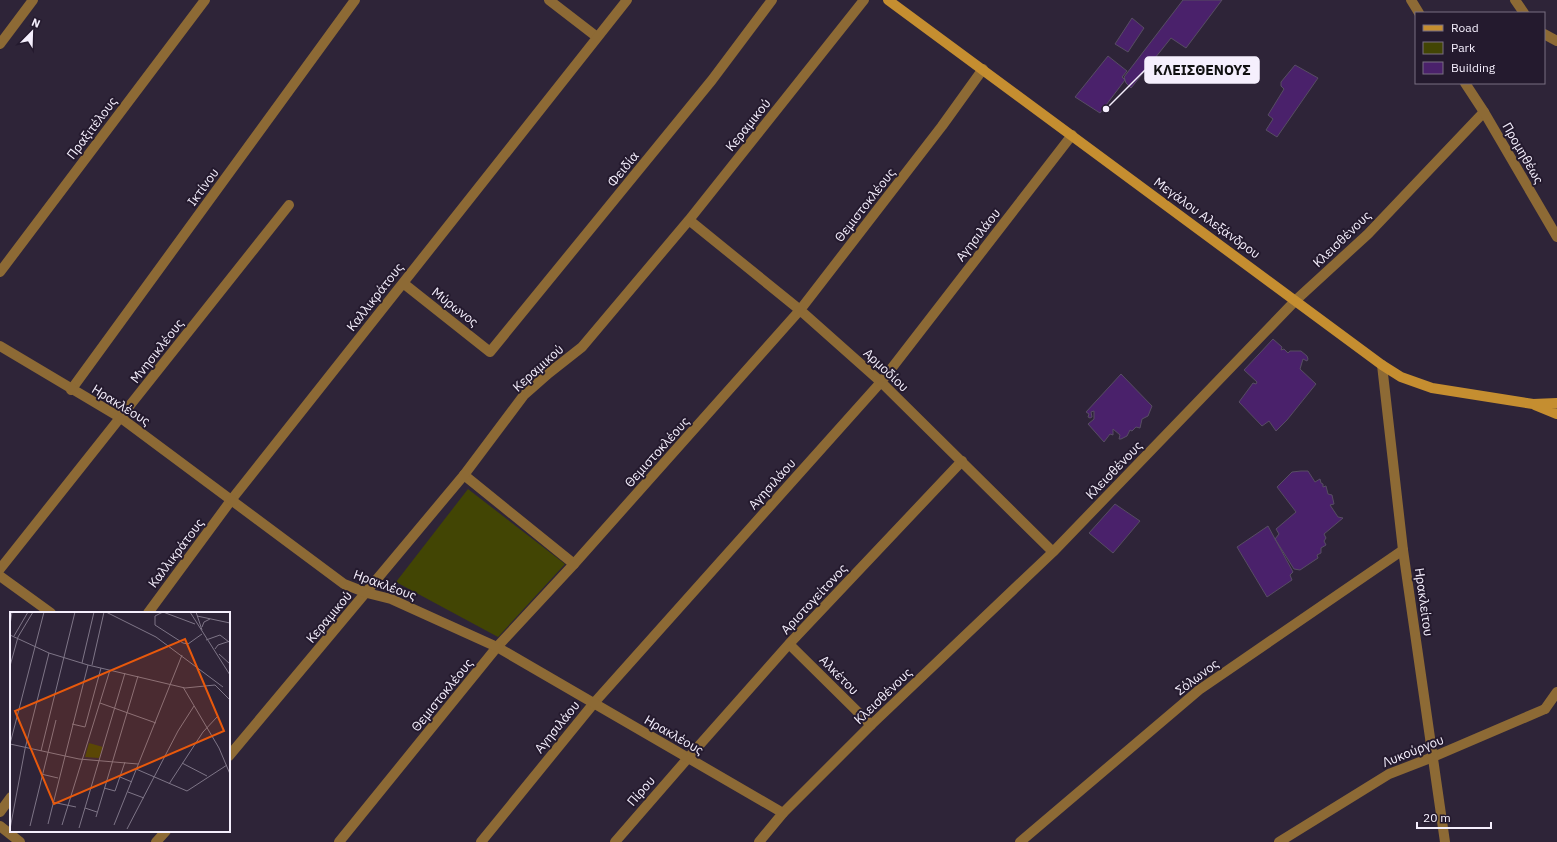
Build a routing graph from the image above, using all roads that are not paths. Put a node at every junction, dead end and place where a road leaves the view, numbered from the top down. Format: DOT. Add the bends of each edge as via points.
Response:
graph roads {
  1 [pos="33,0"];
  2 [pos="205,0"];
  3 [pos="355,0"];
  4 [pos="549,0"];
  5 [pos="627,0"];
  6 [pos="772,0"];
  7 [pos="864,0"];
  8 [pos="888,0"];
  9 [pos="1411,0"];
  10 [pos="1515,0"];
  11 [pos="1418,12"];
  12 [pos="1523,12"];
  13 [pos="1545,35"];
  14 [pos="598,37"];
  15 [pos="1557,41"];
  16 [pos="0,44"];
  17 [pos="983,69"];
  18 [pos="1466,84"];
  19 [pos="1484,112"];
  20 [pos="1072,135"];
  21 [pos="289,205"];
  22 [pos="689,220"];
  23 [pos="1557,237"];
  24 [pos="0,272"];
  25 [pos="403,283"];
  26 [pos="1296,300"];
  27 [pos="800,310"];
  28 [pos="0,346"];
  29 [pos="490,352"];
  30 [pos="1382,365"];
  31 [pos="881,382"];
  32 [pos="72,390"];
  33 [pos="1557,403"];
  34 [pos="1533,404"];
  35 [pos="1557,414"];
  36 [pos="121,418"];
  37 [pos="962,461"];
  38 [pos="464,475"];
  39 [pos="232,499"];
  40 [pos="1403,550"];
  41 [pos="1053,552"];
  42 [pos="574,564"];
  43 [pos="0,569"];
  44 [pos="0,576"];
  45 [pos="367,593"];
  46 [pos="50,612"];
  47 [pos="149,612"];
  48 [pos="789,644"];
  49 [pos="497,647"];
  50 [pos="1557,692"];
  51 [pos="594,703"];
  52 [pos="871,725"];
  53 [pos="230,755"];
  54 [pos="1433,757"];
  55 [pos="688,758"];
  56 [pos="10,798"];
  57 [pos="0,812"];
  58 [pos="783,813"];
  59 [pos="0,826"];
  60 [pos="165,832"];
  61 [pos="20,842"];
  62 [pos="156,842"];
  63 [pos="339,842"];
  64 [pos="481,842"];
  65 [pos="614,842"];
  66 [pos="759,842"];
  67 [pos="1020,842"];
  68 [pos="1279,842"];
  69 [pos="1445,842"];
  1 -- 16 [label="street"];
  2 -- 24 [label="street, Πραξιτέλους"];
  3 -- 32 [label="street, Ικτίνου"];
  4 -- 14 [label="street"];
  5 -- 14 [label="street, Καλλικράτους"];
  6 -- 29 [label="street, Φειδία" via="712,80"];
  7 -- 22 [label="street, Κεραμικού"];
  8 -- 17 [label="main road, Μεγάλου Αλεξάνδρου"];
  9 -- 11 [label="street"];
  10 -- 12 [label="street"];
  13 -- 15 [label="street"];
  14 -- 25 [label="street, Καλλικράτους"];
  17 -- 20 [label="main road, Μεγάλου Αλεξάνδρου"];
  17 -- 27 [label="street, Θεμιστοκλέους"];
  18 -- 19 [label="street, Προμηθέως"];
  19 -- 23 [label="street, Προμηθέως"];
  19 -- 26 [label="street, Κλεισθένους" via="1368,234"];
  20 -- 26 [label="main road, Μεγάλου Αλεξάνδρου"];
  20 -- 31 [label="street, Αγησιλάου"];
  21 -- 36 [label="street, Μνησικλέους"];
  22 -- 27 [label="street, Αρμοδίου"];
  22 -- 38 [label="street, Κεραμικού" via="582,347 524,395"];
  25 -- 29 [label="street, Μύρωνος"];
  25 -- 39 [label="street, Καλλικράτους"];
  26 -- 30 [label="main road, Μεγάλου Αλεξάνδρου"];
  26 -- 41 [label="street, Κλεισθένους"];
  27 -- 31 [label="street, Αρμοδίου"];
  27 -- 42 [label="street, Θεμιστοκλέους"];
  28 -- 32 [label="street, Ηρακλέους"];
  30 -- 34 [label="main road, Μεγάλου Αλεξάνδρου" via="1401,377 1432,388"];
  30 -- 40 [label="street, Ηρακλείτου"];
  31 -- 37 [label="street, Αρμοδίου"];
  31 -- 51 [label="street, Αγησιλάου"];
  32 -- 36 [label="street, Ηρακλέους"];
  33 -- 34 [label="main road, Μεγάλου Αλεξάνδρου"];
  34 -- 35 [label="main road, Μεγάλου Αλεξάνδρου"];
  36 -- 39 [label="street, Ηρακλέους"];
  36 -- 43 [label="street, Μνησικλέους"];
  37 -- 41 [label="street, Αρμοδίου"];
  37 -- 48 [label="street, Αριστογείτονος"];
  38 -- 42 [label="street"];
  38 -- 45 [label="street, Κεραμικού"];
  39 -- 45 [label="street, Ηρακλέους" via="344,584"];
  39 -- 47 [label="street, Καλλικράτους"];
  40 -- 54 [label="street, Ηρακλείτου"];
  40 -- 67 [label="street, Σόλωνος" via="1199,690"];
  41 -- 52 [label="street, Κλεισθένους"];
  42 -- 49 [label="street, Θεμιστοκλέους"];
  44 -- 46 [label="street"];
  45 -- 49 [label="street, Ηρακλέους" via="391,599"];
  45 -- 53 [label="street, Κεραμικού"];
  48 -- 52 [label="street, Αλκέτου"];
  48 -- 55 [label="street, Αριστογείτονος"];
  49 -- 51 [label="street, Ηρακλέους"];
  49 -- 63 [label="street, Θεμιστοκλέους"];
  50 -- 54 [label="street, Λυκούργου" via="1544,709"];
  51 -- 55 [label="street, Ηρακλέους"];
  51 -- 64 [label="street, Αγησιλάου"];
  52 -- 58 [label="street, Κλεισθένους"];
  54 -- 68 [label="street, Λυκούργου" via="1389,774"];
  54 -- 69 [label="street, Ηρακλείτου"];
  55 -- 58 [label="street, Ηρακλέους"];
  55 -- 65 [label="street, Πίρου"];
  56 -- 57 [label="street"];
  58 -- 66 [label="street, Κλεισθένους"];
  59 -- 61 [label="street"];
  60 -- 62 [label="street"];
}
